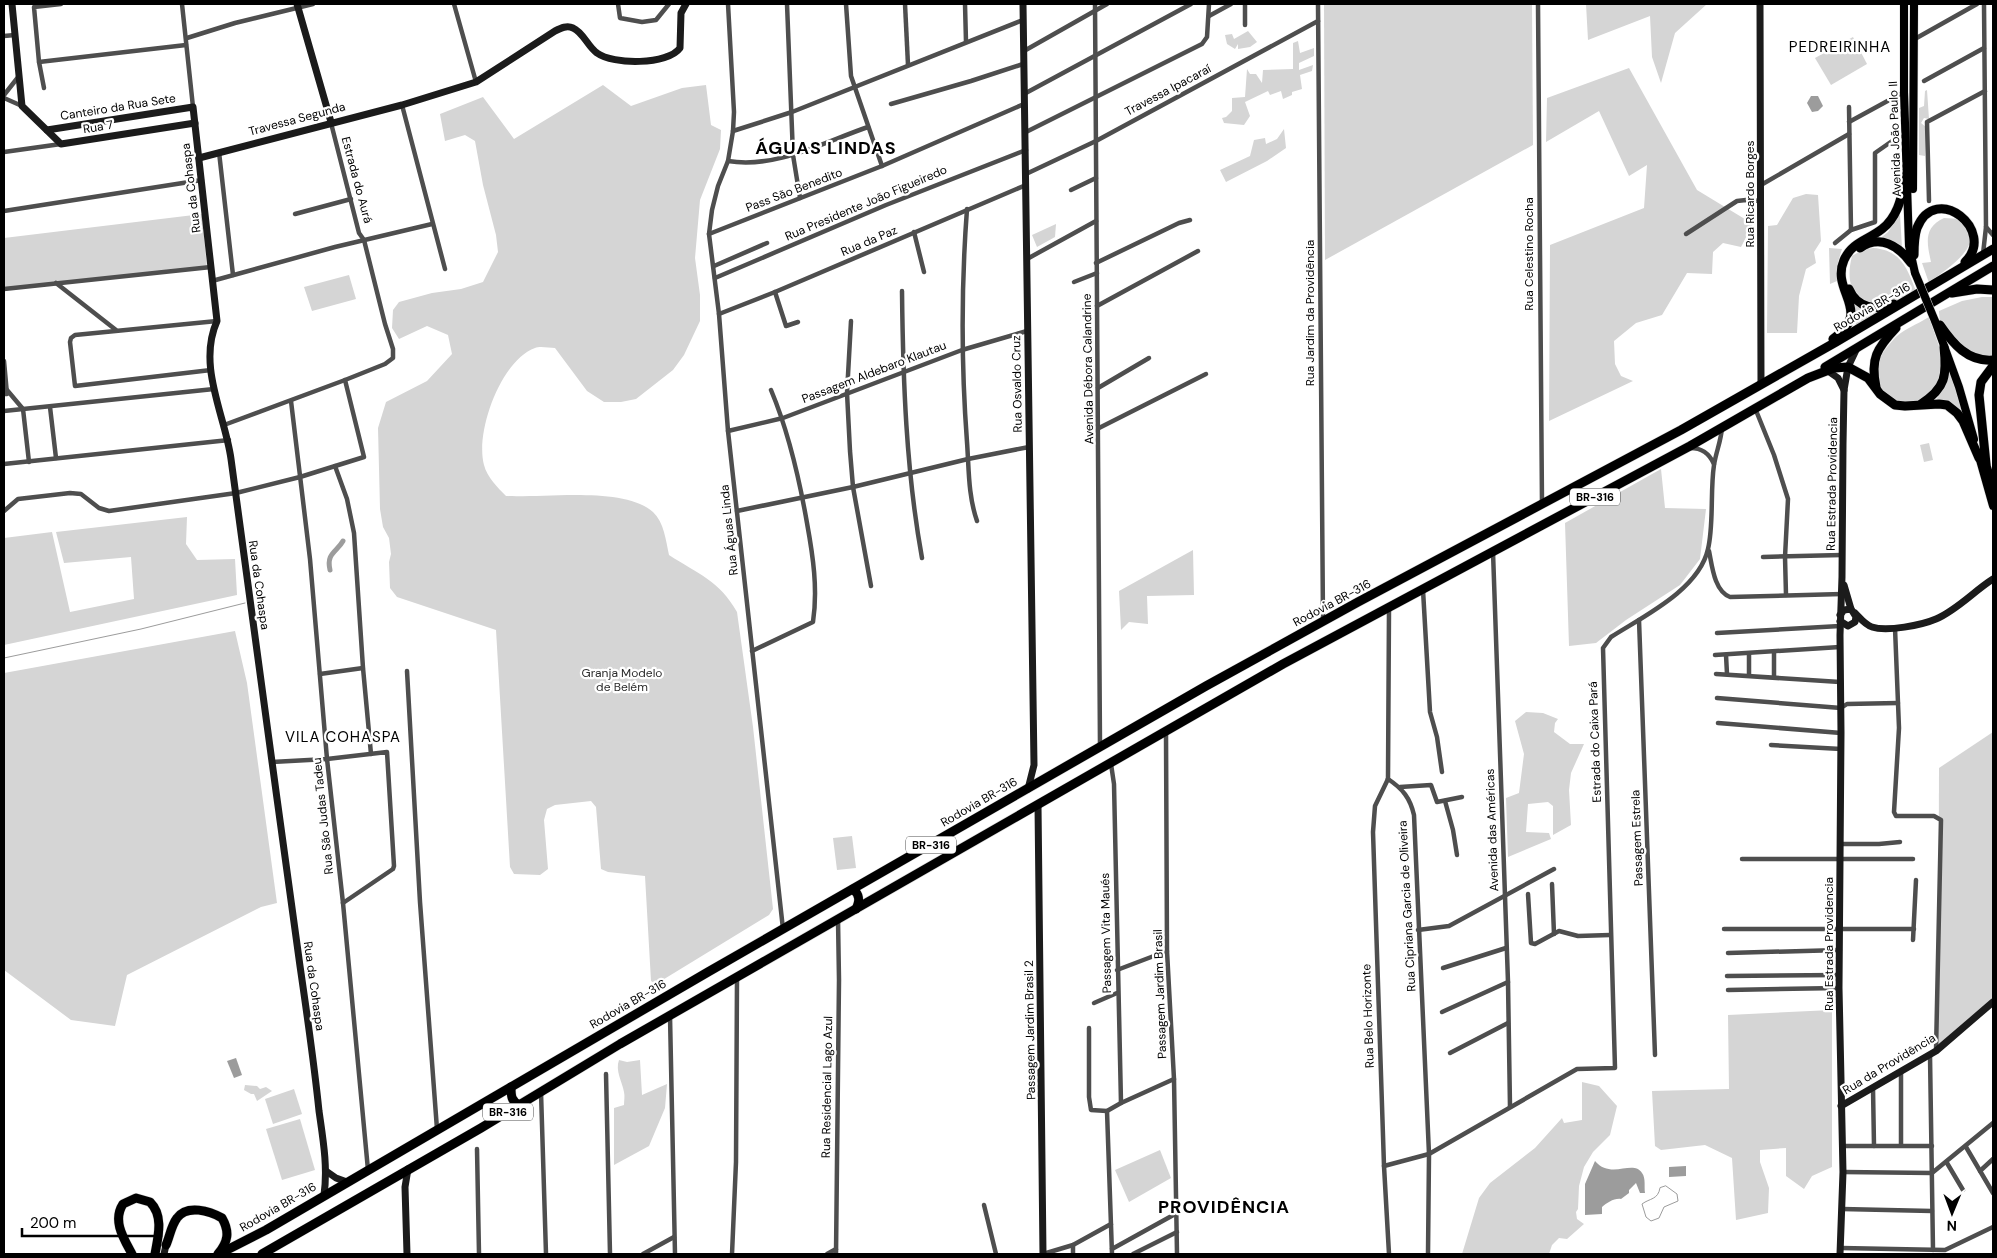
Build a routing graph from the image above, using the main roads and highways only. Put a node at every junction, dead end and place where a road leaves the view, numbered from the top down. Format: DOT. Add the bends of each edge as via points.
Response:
graph roads {
  1 [pos="1904,4"];
  2 [pos="1914,4"];
  3 [pos="1907,174"];
  4 [pos="1993,249"];
  5 [pos="1912,259"];
  6 [pos="1993,266"];
  7 [pos="1945,278"];
  8 [pos="1993,290"];
  9 [pos="1947,294"];
  10 [pos="1913,297"];
  11 [pos="1905,319"];
  12 [pos="1938,322"];
  13 [pos="1944,347"];
  14 [pos="1993,360"];
  15 [pos="1799,364"];
  16 [pos="1993,366"];
  17 [pos="1808,378"];
  18 [pos="1876,388"];
  19 [pos="1919,405"];
  20 [pos="1982,461"];
  21 [pos="1993,486"];
  22 [pos="1993,506"];
  23 [pos="875,878"];
  24 [pos="853,889"];
  25 [pos="883,894"];
  26 [pos="856,909"];
  27 [pos="511,1087"];
  28 [pos="498,1095"];
  29 [pos="520,1105"];
  30 [pos="509,1111"];
  31 [pos="166,1244"];
  32 [pos="132,1254"];
  33 [pos="155,1254"];
  34 [pos="218,1254"];
  35 [pos="262,1254"];
  1 -- 3 [label="main road, Avenida João Paulo II"];
  2 -- 5 [label="main road, Avenida João Paulo II"];
  3 -- 5 [label="main road, Avenida João Paulo II"];
  3 -- 15 [label="highway" via="1899,205 1888,224 1854,245 1843,261 1842,281 1851,311 1848,325 1831,340 1802,357"];
  4 -- 7 [label="highway, Rodovia BR-316 / BR-316"];
  5 -- 7 [label="highway" via="1916,229 1923,219 1944,209 1965,216 1977,234 1975,250 1970,259"];
  5 -- 10 [label="highway" via="1891,244 1874,242 1863,246 1848,264 1847,284 1853,297 1868,307 1886,307"];
  5 -- 12 [label="main road, Avenida João Paulo II, bridge"];
  6 -- 9 [label="highway, BR-316"];
  7 -- 10 [label="highway, Rodovia BR-316 / BR-316"];
  8 -- 9 [label="highway"];
  9 -- 11 [label="highway, BR-316"];
  10 -- 15 [label="highway, Rodovia BR-316 / BR-316"];
  11 -- 17 [label="highway, BR-316"];
  11 -- 18 [label="highway" via="1881,344 1876,354 1873,369"];
  12 -- 13 [label="main road"];
  12 -- 14 [label="highway" via="1964,353"];
  12 -- 20 [label="main road" via="1963,386"];
  13 -- 19 [label="highway" via="1946,370 1940,387"];
  13 -- 20 [label="main road"];
  15 -- 23 [label="highway, Rodovia BR-316 / BR-316" via="1323,622"];
  16 -- 20 [label="highway" via="1981,382 1979,395"];
  17 -- 18 [label="highway" via="1838,367 1848,367 1864,375"];
  17 -- 25 [label="highway, BR-316" via="1686,448 1283,664"];
  18 -- 19 [label="highway" via="1895,404"];
  19 -- 20 [label="highway" via="1947,406 1957,412"];
  20 -- 21 [label="main road"];
  20 -- 22 [label="main road"];
  23 -- 24 [label="highway, Rodovia BR-316 / BR-316"];
  23 -- 25 [label="highway" via="875,890"];
  24 -- 26 [label="highway" via="859,899"];
  24 -- 27 [label="highway, Rodovia BR-316 / BR-316"];
  25 -- 26 [label="highway, BR-316"];
  26 -- 29 [label="highway, BR-316"];
  27 -- 28 [label="highway, Rodovia BR-316 / BR-316"];
  27 -- 29 [label="highway" via="512,1099"];
  28 -- 30 [label="highway" via="506,1100"];
  28 -- 34 [label="highway, Rodovia BR-316 / BR-316"];
  29 -- 30 [label="highway, BR-316"];
  30 -- 35 [label="highway, BR-316"];
  31 -- 34 [label="highway" via="179,1215 188,1211 207,1212 222,1218 228,1232"];
  32 -- 33 [label="highway" via="118,1219 123,1204 136,1198 147,1200 156,1210 159,1230"];
}
